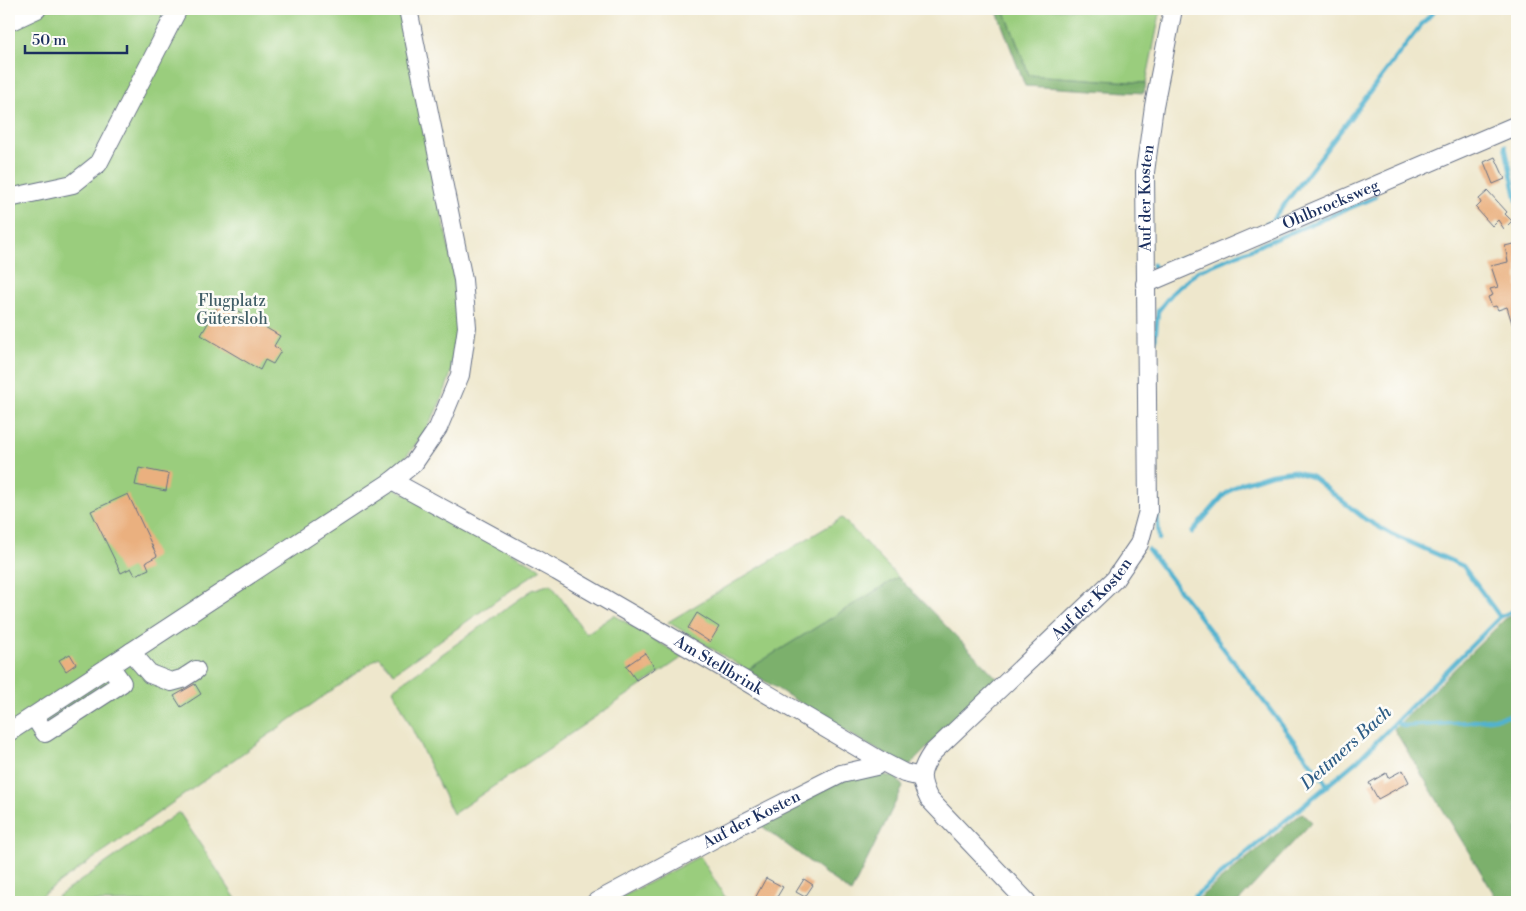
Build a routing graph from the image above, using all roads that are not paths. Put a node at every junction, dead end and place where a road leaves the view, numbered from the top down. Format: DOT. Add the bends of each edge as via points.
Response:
graph roads {
  1 [pos="37,9"];
  2 [pos="178,9"];
  3 [pos="408,9"];
  4 [pos="1173,9"];
  5 [pos="9,22"];
  6 [pos="1517,125"];
  7 [pos="9,198"];
  8 [pos="1146,284"];
  9 [pos="392,481"];
  10 [pos="131,652"];
  11 [pos="196,670"];
  12 [pos="9,732"];
  13 [pos="881,761"];
  14 [pos="921,777"];
  15 [pos="596,902"];
  16 [pos="1026,902"];
  1 -- 5 [label="street"];
  2 -- 7 [label="street" via="98,164 72,184"];
  3 -- 9 [label="street" via="463,280 468,327 460,375 438,428 414,462"];
  4 -- 8 [label="street, Auf der Kosten" via="1145,172"];
  6 -- 8 [label="street, Ohlbrocksweg"];
  8 -- 14 [label="street, Auf der Kosten" via="1148,511 1139,544 1115,579 932,753 924,764"];
  9 -- 10 [label="street"];
  9 -- 13 [label="street, Am Stellbrink" via="557,571"];
  10 -- 11 [label="street" via="150,674 171,682"];
  10 -- 12 [label="street"];
  13 -- 14 [label="street" via="904,773"];
  13 -- 15 [label="street, Auf der Kosten" via="876,766 841,774"];
  14 -- 16 [label="street" via="929,799"];
}
